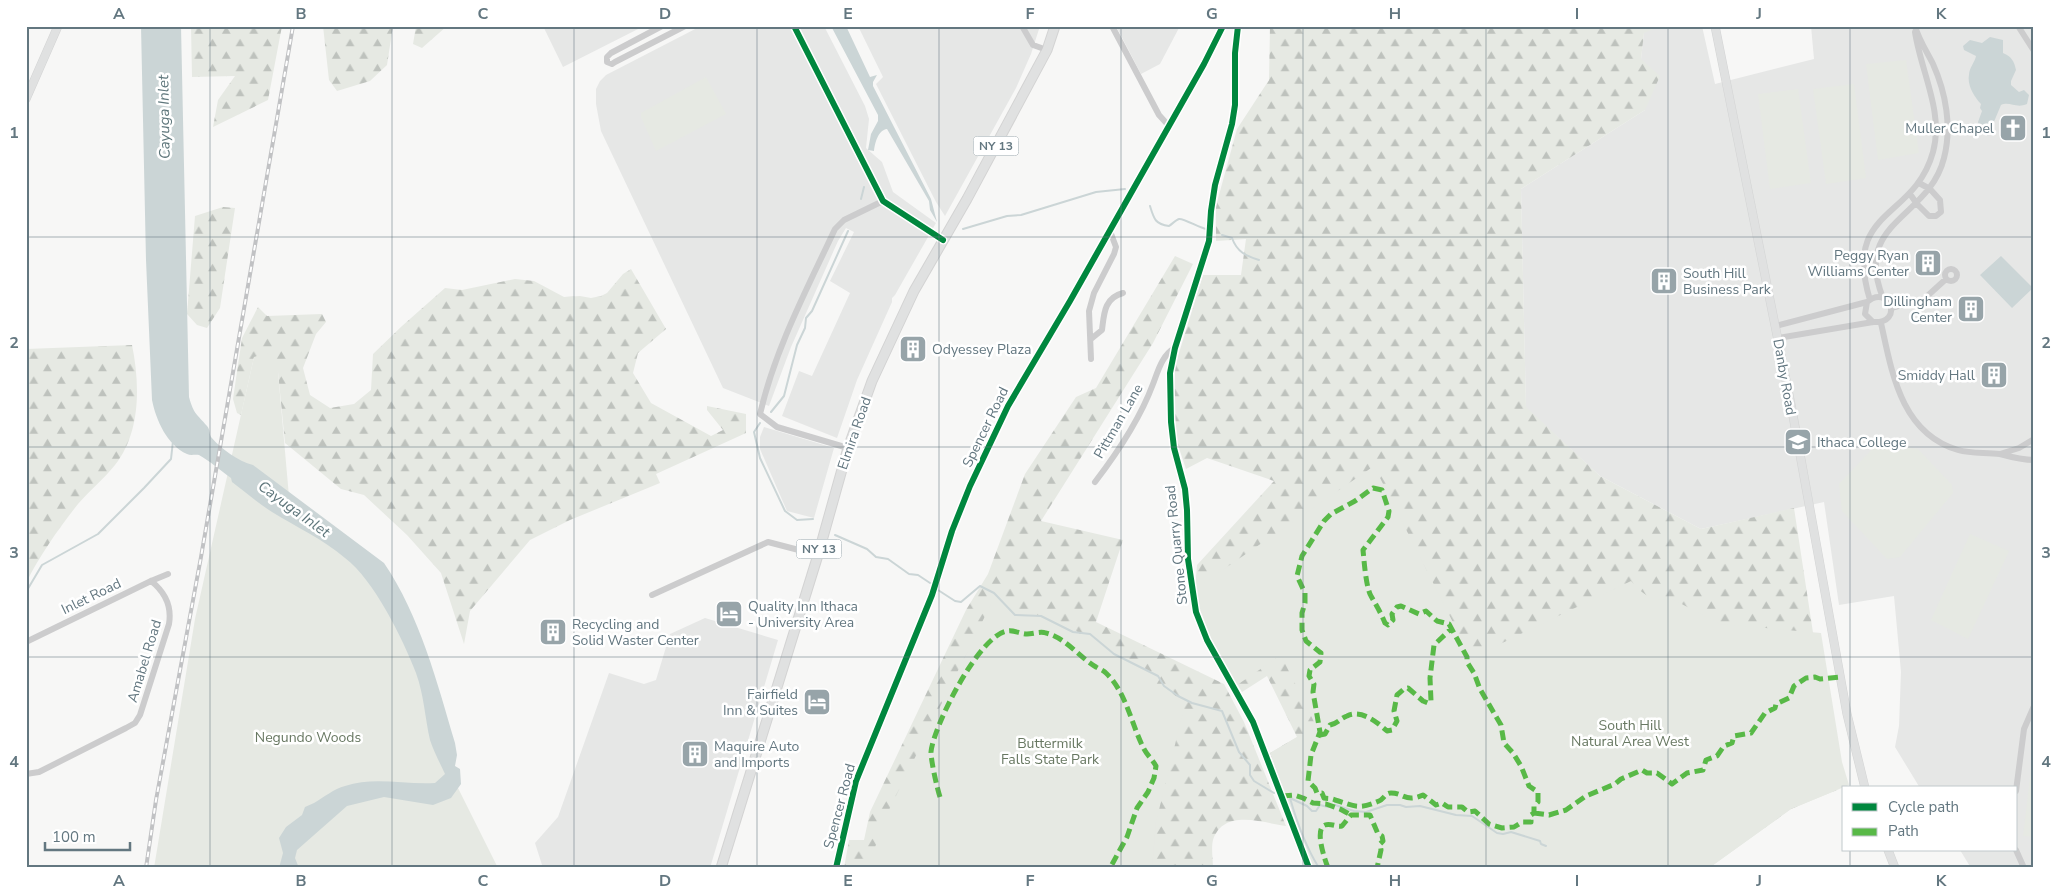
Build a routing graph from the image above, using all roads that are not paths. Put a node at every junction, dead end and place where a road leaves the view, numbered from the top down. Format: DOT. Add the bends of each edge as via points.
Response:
graph roads {
  1 [pos="58,26"];
  2 [pos="662,26"];
  3 [pos="685,26"];
  4 [pos="794,26"];
  5 [pos="1022,26"];
  6 [pos="1055,26"];
  7 [pos="1112,26"];
  8 [pos="1223,26"];
  9 [pos="1238,26"];
  10 [pos="1715,26"];
  11 [pos="1914,26"];
  12 [pos="2018,26"];
  13 [pos="1047,50"];
  14 [pos="2034,51"];
  15 [pos="26,99"];
  16 [pos="1169,126"];
  17 [pos="1919,183"];
  18 [pos="1930,189"];
  19 [pos="1910,194"];
  20 [pos="883,201"];
  21 [pos="1916,204"];
  22 [pos="1110,231"];
  23 [pos="943,240"];
  24 [pos="1946,279"];
  25 [pos="1123,293"];
  26 [pos="1883,298"];
  27 [pos="1869,301"];
  28 [pos="1891,308"];
  29 [pos="1873,322"];
  30 [pos="1882,323"];
  31 [pos="1776,326"];
  32 [pos="1778,338"];
  33 [pos="1091,339"];
  34 [pos="1175,348"];
  35 [pos="1091,359"];
  36 [pos="2034,439"];
  37 [pos="848,448"];
  38 [pos="1999,454"];
  39 [pos="2034,460"];
  40 [pos="1095,482"];
  41 [pos="818,555"];
  42 [pos="168,574"];
  43 [pos="150,581"];
  44 [pos="652,595"];
  45 [pos="26,642"];
  46 [pos="2034,706"];
  47 [pos="26,774"];
  48 [pos="1865,786"];
  49 [pos="2017,786"];
  50 [pos="1889,852"];
  51 [pos="2017,852"];
  52 [pos="722,868"];
  53 [pos="836,868"];
  54 [pos="1309,868"];
  55 [pos="1895,868"];
  56 [pos="2024,868"];
  1 -- 15 [label="main road"];
  2 -- 3 [label="street" via="610,53 606,57 607,62 612,64"];
  4 -- 20 [label="street"];
  5 -- 13 [label="street" via="1033,45"];
  6 -- 13 [label="highway, Elmira Road / NY 13"];
  7 -- 16 [label="street" via="1159,115"];
  8 -- 16 [label="street, Spencer Road"];
  9 -- 34 [label="street, Stone Quarry Road" via="1232,124 1216,185 1209,241"];
  10 -- 31 [label="main road, Danby Road"];
  11 -- 17 [label="street" via="1918,56 1936,116 1934,150"];
  11 -- 18 [label="street" via="1933,65 1948,115 1944,158"];
  12 -- 14 [label="street"];
  13 -- 23 [label="highway, Elmira Road / NY 13"];
  16 -- 22 [label="street, Spencer Road"];
  17 -- 18 [label="street"];
  17 -- 19 [label="street"];
  18 -- 21 [label="street"];
  18 -- 21 [label="street" via="1940,200 1940,212 1929,216"];
  19 -- 21 [label="street"];
  19 -- 27 [label="street" via="1886,214 1868,236 1864,264"];
  20 -- 23 [label="street"];
  20 -- 37 [label="street" via="844,220 836,229 786,335 760,414 778,427"];
  21 -- 26 [label="street" via="1890,227 1876,253 1877,283"];
  22 -- 33 [label="street" via="1116,247 1090,302 1088,326"];
  22 -- 53 [label="street, Spencer Road" via="1008,406 961,507 932,595 856,781"];
  23 -- 37 [label="highway, Elmira Road / NY 13" via="882,356"];
  24 -- 28 [label="street" via="1924,299"];
  25 -- 33 [label="street" via="1116,294 1105,306 1102,330"];
  26 -- 27 [label="street"];
  26 -- 28 [label="street"];
  27 -- 29 [label="street" via="1865,314"];
  27 -- 31 [label="street"];
  28 -- 30 [label="street" via="1888,318"];
  29 -- 30 [label="street"];
  29 -- 32 [label="street"];
  30 -- 38 [label="street" via="1895,382 1906,407 1920,427 1942,443 1959,450"];
  31 -- 32 [label="main road, Danby Road"];
  32 -- 48 [label="main road, Danby Road" via="1847,714"];
  33 -- 35 [label="street"];
  34 -- 40 [label="street, Pittman Lane" via="1164,358 1147,401"];
  34 -- 54 [label="street, Stone Quarry Road" via="1170,373 1170,422 1187,510 1188,559 1196,612 1207,640 1253,722"];
  36 -- 38 [label="street"];
  37 -- 41 [label="highway, Elmira Road / NY 13"];
  38 -- 39 [label="street"];
  41 -- 44 [label="street" via="768,542"];
  41 -- 52 [label="highway, Elmira Road / NY 13"];
  42 -- 43 [label="street, Inlet Road"];
  43 -- 45 [label="street, Inlet Road"];
  43 -- 47 [label="street, Amabel Road" via="164,596 170,624 135,723 39,772"];
  46 -- 49 [label="street" via="2024,730"];
  50 -- 55 [label="main road"];
  51 -- 56 [label="street"];
}
